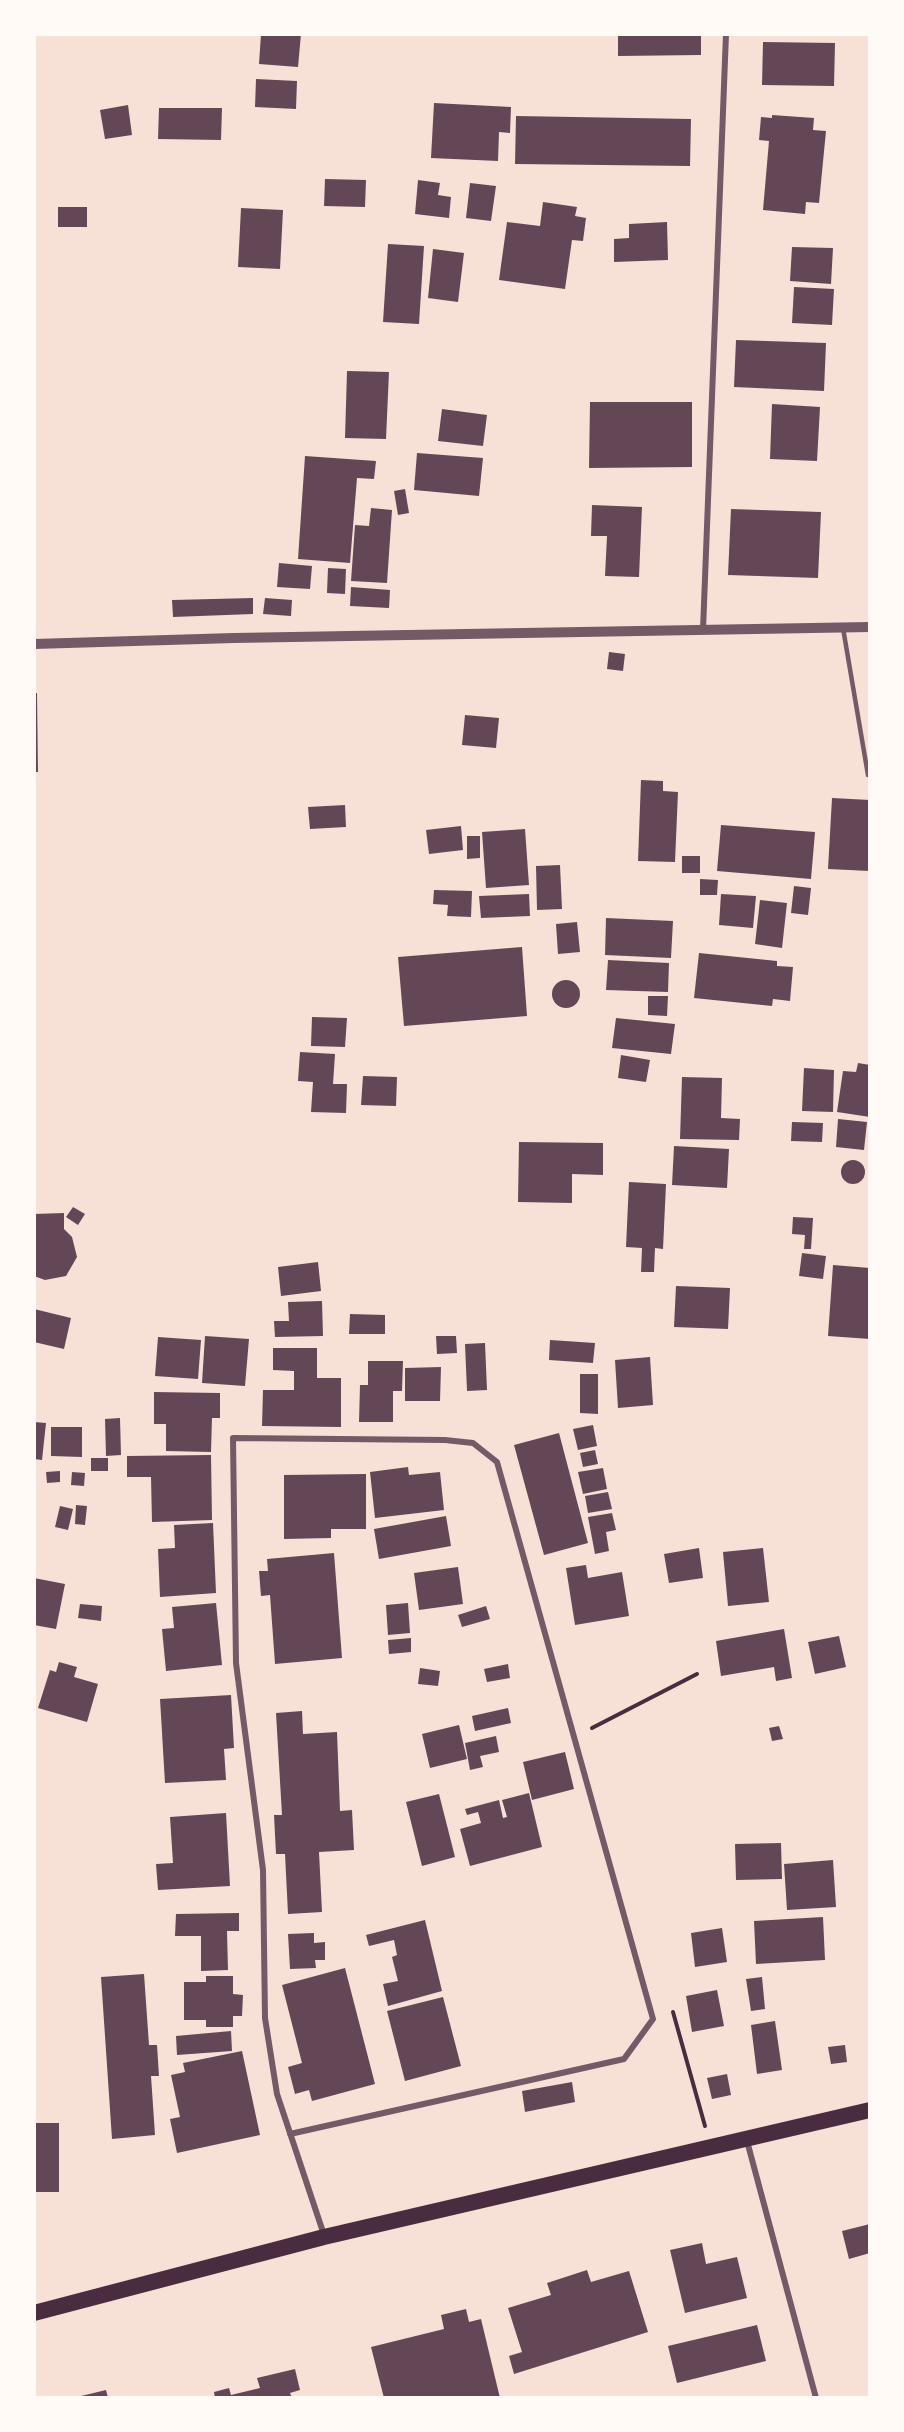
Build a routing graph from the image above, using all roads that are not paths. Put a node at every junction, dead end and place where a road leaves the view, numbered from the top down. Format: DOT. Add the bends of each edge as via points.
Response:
graph roads {
  1 [pos="726,34"];
  2 [pos="870,627"];
  3 [pos="843,628"];
  4 [pos="703,631"];
  5 [pos="34,644"];
  6 [pos="868,775"];
  7 [pos="870,2110"];
  8 [pos="290,2134"];
  9 [pos="746,2140"];
  10 [pos="324,2237"];
  11 [pos="34,2313"];
  12 [pos="816,2397"];
  1 -- 4 [label="street"];
  2 -- 3 [label="street"];
  3 -- 4 [label="street"];
  3 -- 6 [label="lane"];
  4 -- 5 [label="street"];
  7 -- 9 [label="highway"];
  8 -- 8 [label="street" via="624,2059 653,2019 497,1462 473,1443 233,1438 236,1663 263,1870 266,2018 277,2094"];
  8 -- 10 [label="street"];
  9 -- 10 [label="highway"];
  9 -- 12 [label="street"];
  10 -- 11 [label="highway"];
}
